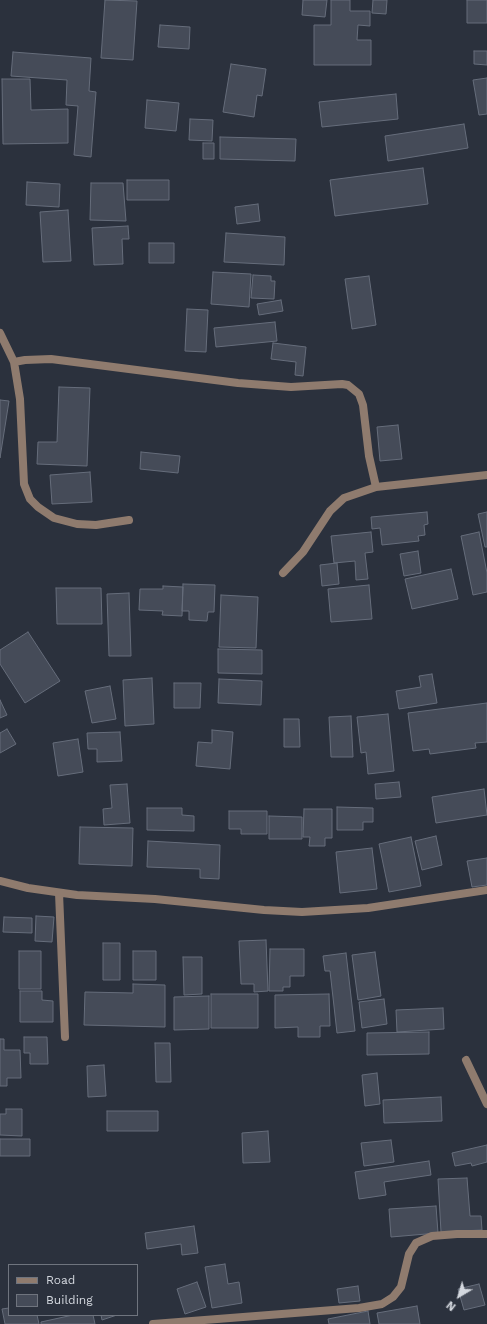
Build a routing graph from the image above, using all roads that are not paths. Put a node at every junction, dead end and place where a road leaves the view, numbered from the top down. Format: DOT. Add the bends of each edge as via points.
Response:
graph roads {
  1 [pos="0,333"];
  2 [pos="14,362"];
  3 [pos="487,475"];
  4 [pos="376,487"];
  5 [pos="129,520"];
  6 [pos="283,572"];
  7 [pos="0,881"];
  8 [pos="487,890"];
  9 [pos="59,893"];
  10 [pos="65,1037"];
  11 [pos="466,1060"];
  12 [pos="487,1104"];
  13 [pos="487,1234"];
  14 [pos="153,1324"];
  1 -- 2 [label="street"];
  2 -- 4 [label="street" via="51,359 238,383 291,387 348,385 359,394 363,405 369,456"];
  2 -- 5 [label="street" via="20,399 24,484 30,499 38,508 54,518 77,524 96,525"];
  3 -- 4 [label="street"];
  4 -- 6 [label="street" via="344,498 337,504 303,552"];
  7 -- 9 [label="street"];
  8 -- 9 [label="street" via="368,908 302,912"];
  9 -- 10 [label="street"];
  11 -- 12 [label="street"];
  13 -- 14 [label="street" via="432,1236 416,1243 409,1254 401,1287 393,1297 382,1304 360,1308"];
}
